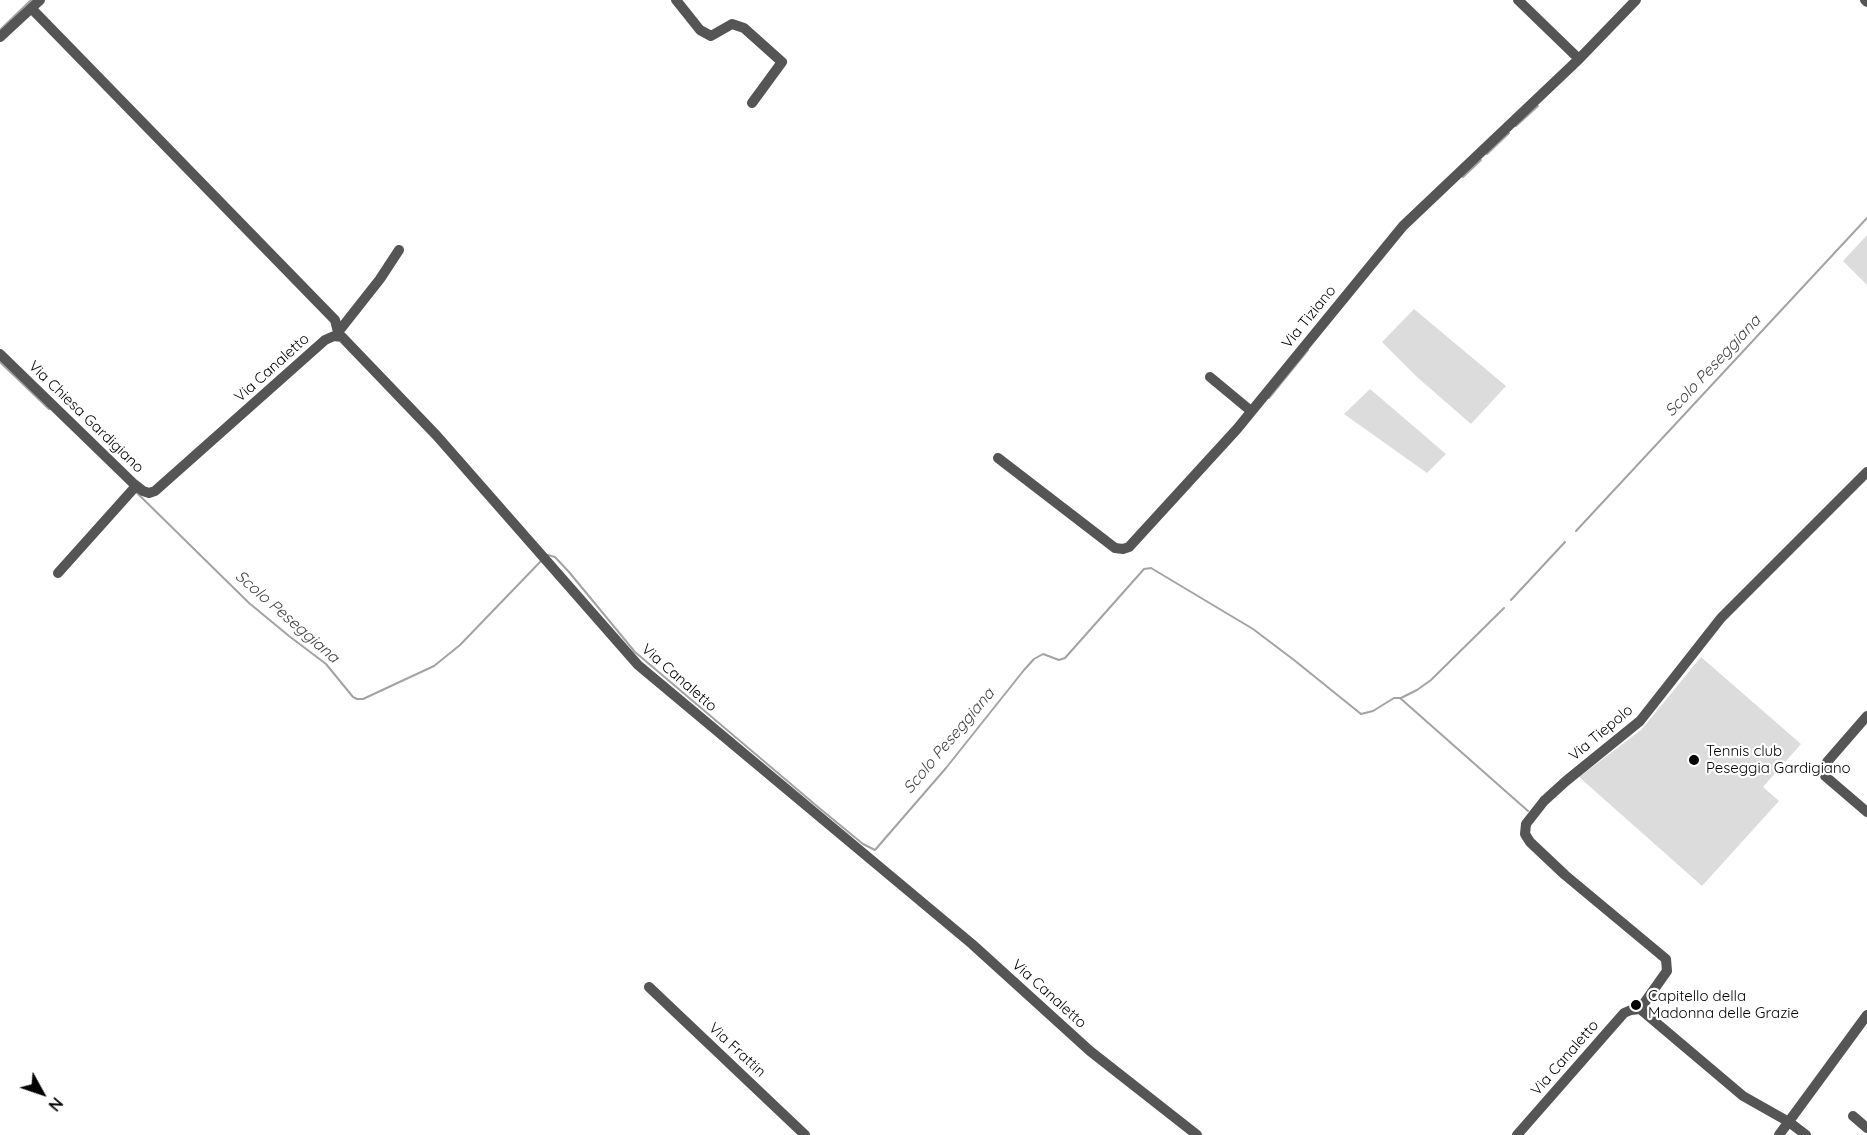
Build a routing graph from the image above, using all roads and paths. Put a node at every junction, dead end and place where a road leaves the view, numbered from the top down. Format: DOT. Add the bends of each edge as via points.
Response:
graph roads {
  1 [pos="40,0"];
  2 [pos="676,0"];
  3 [pos="1518,0"];
  4 [pos="1636,0"];
  5 [pos="32,9"];
  6 [pos="0,37"];
  7 [pos="1579,59"];
  8 [pos="752,103"];
  9 [pos="399,250"];
  10 [pos="339,333"];
  11 [pos="0,354"];
  12 [pos="1210,377"];
  13 [pos="1251,411"];
  14 [pos="998,458"];
  15 [pos="1867,472"];
  16 [pos="136,486"];
  17 [pos="155,491"];
  18 [pos="58,573"];
  19 [pos="1867,716"];
  20 [pos="1867,812"];
  21 [pos="649,987"];
  22 [pos="1640,1009"];
  23 [pos="1867,1015"];
  24 [pos="1853,1116"];
  25 [pos="1789,1122"];
  26 [pos="1867,1128"];
  27 [pos="1519,1134"];
  28 [pos="806,1135"];
  29 [pos="1197,1135"];
  30 [pos="1779,1135"];
  31 [pos="1806,1135"];
  1 -- 5 [label="street"];
  2 -- 8 [label="street" via="700,30 711,36 732,24 744,28 782,62"];
  3 -- 7 [label="street"];
  4 -- 7 [label="street, Via Tiziano"];
  5 -- 6 [label="street"];
  5 -- 10 [label="street" via="335,320"];
  7 -- 13 [label="street, Via Tiziano" via="1403,226"];
  9 -- 10 [label="street"];
  10 -- 17 [label="street, Via Canaletto" via="325,340"];
  10 -- 29 [label="street, Via Canaletto" via="437,436 638,665 972,944 1090,1051"];
  11 -- 16 [label="street, Via Chiesa Gardigiano"];
  12 -- 13 [label="street"];
  13 -- 14 [label="street, Via Tiziano" via="1123,549 1115,548"];
  15 -- 22 [label="street, Via Tiepolo" via="1721,618 1640,721 1544,801 1526,825 1525,834 1530,842 1666,958 1664,976"];
  16 -- 17 [label="street, Via Chiesa Gardigiano" via="149,493"];
  16 -- 18 [label="street"];
  19 -- 20 [label="street" via="1827,762 1825,776"];
  21 -- 28 [label="street, Via Frattin"];
  22 -- 25 [label="street" via="1743,1096"];
  22 -- 27 [label="street, Via Canaletto" via="1624,1013"];
  23 -- 25 [label="street"];
  24 -- 26 [label="street"];
  25 -- 30 [label="street"];
  25 -- 31 [label="street"];
}
